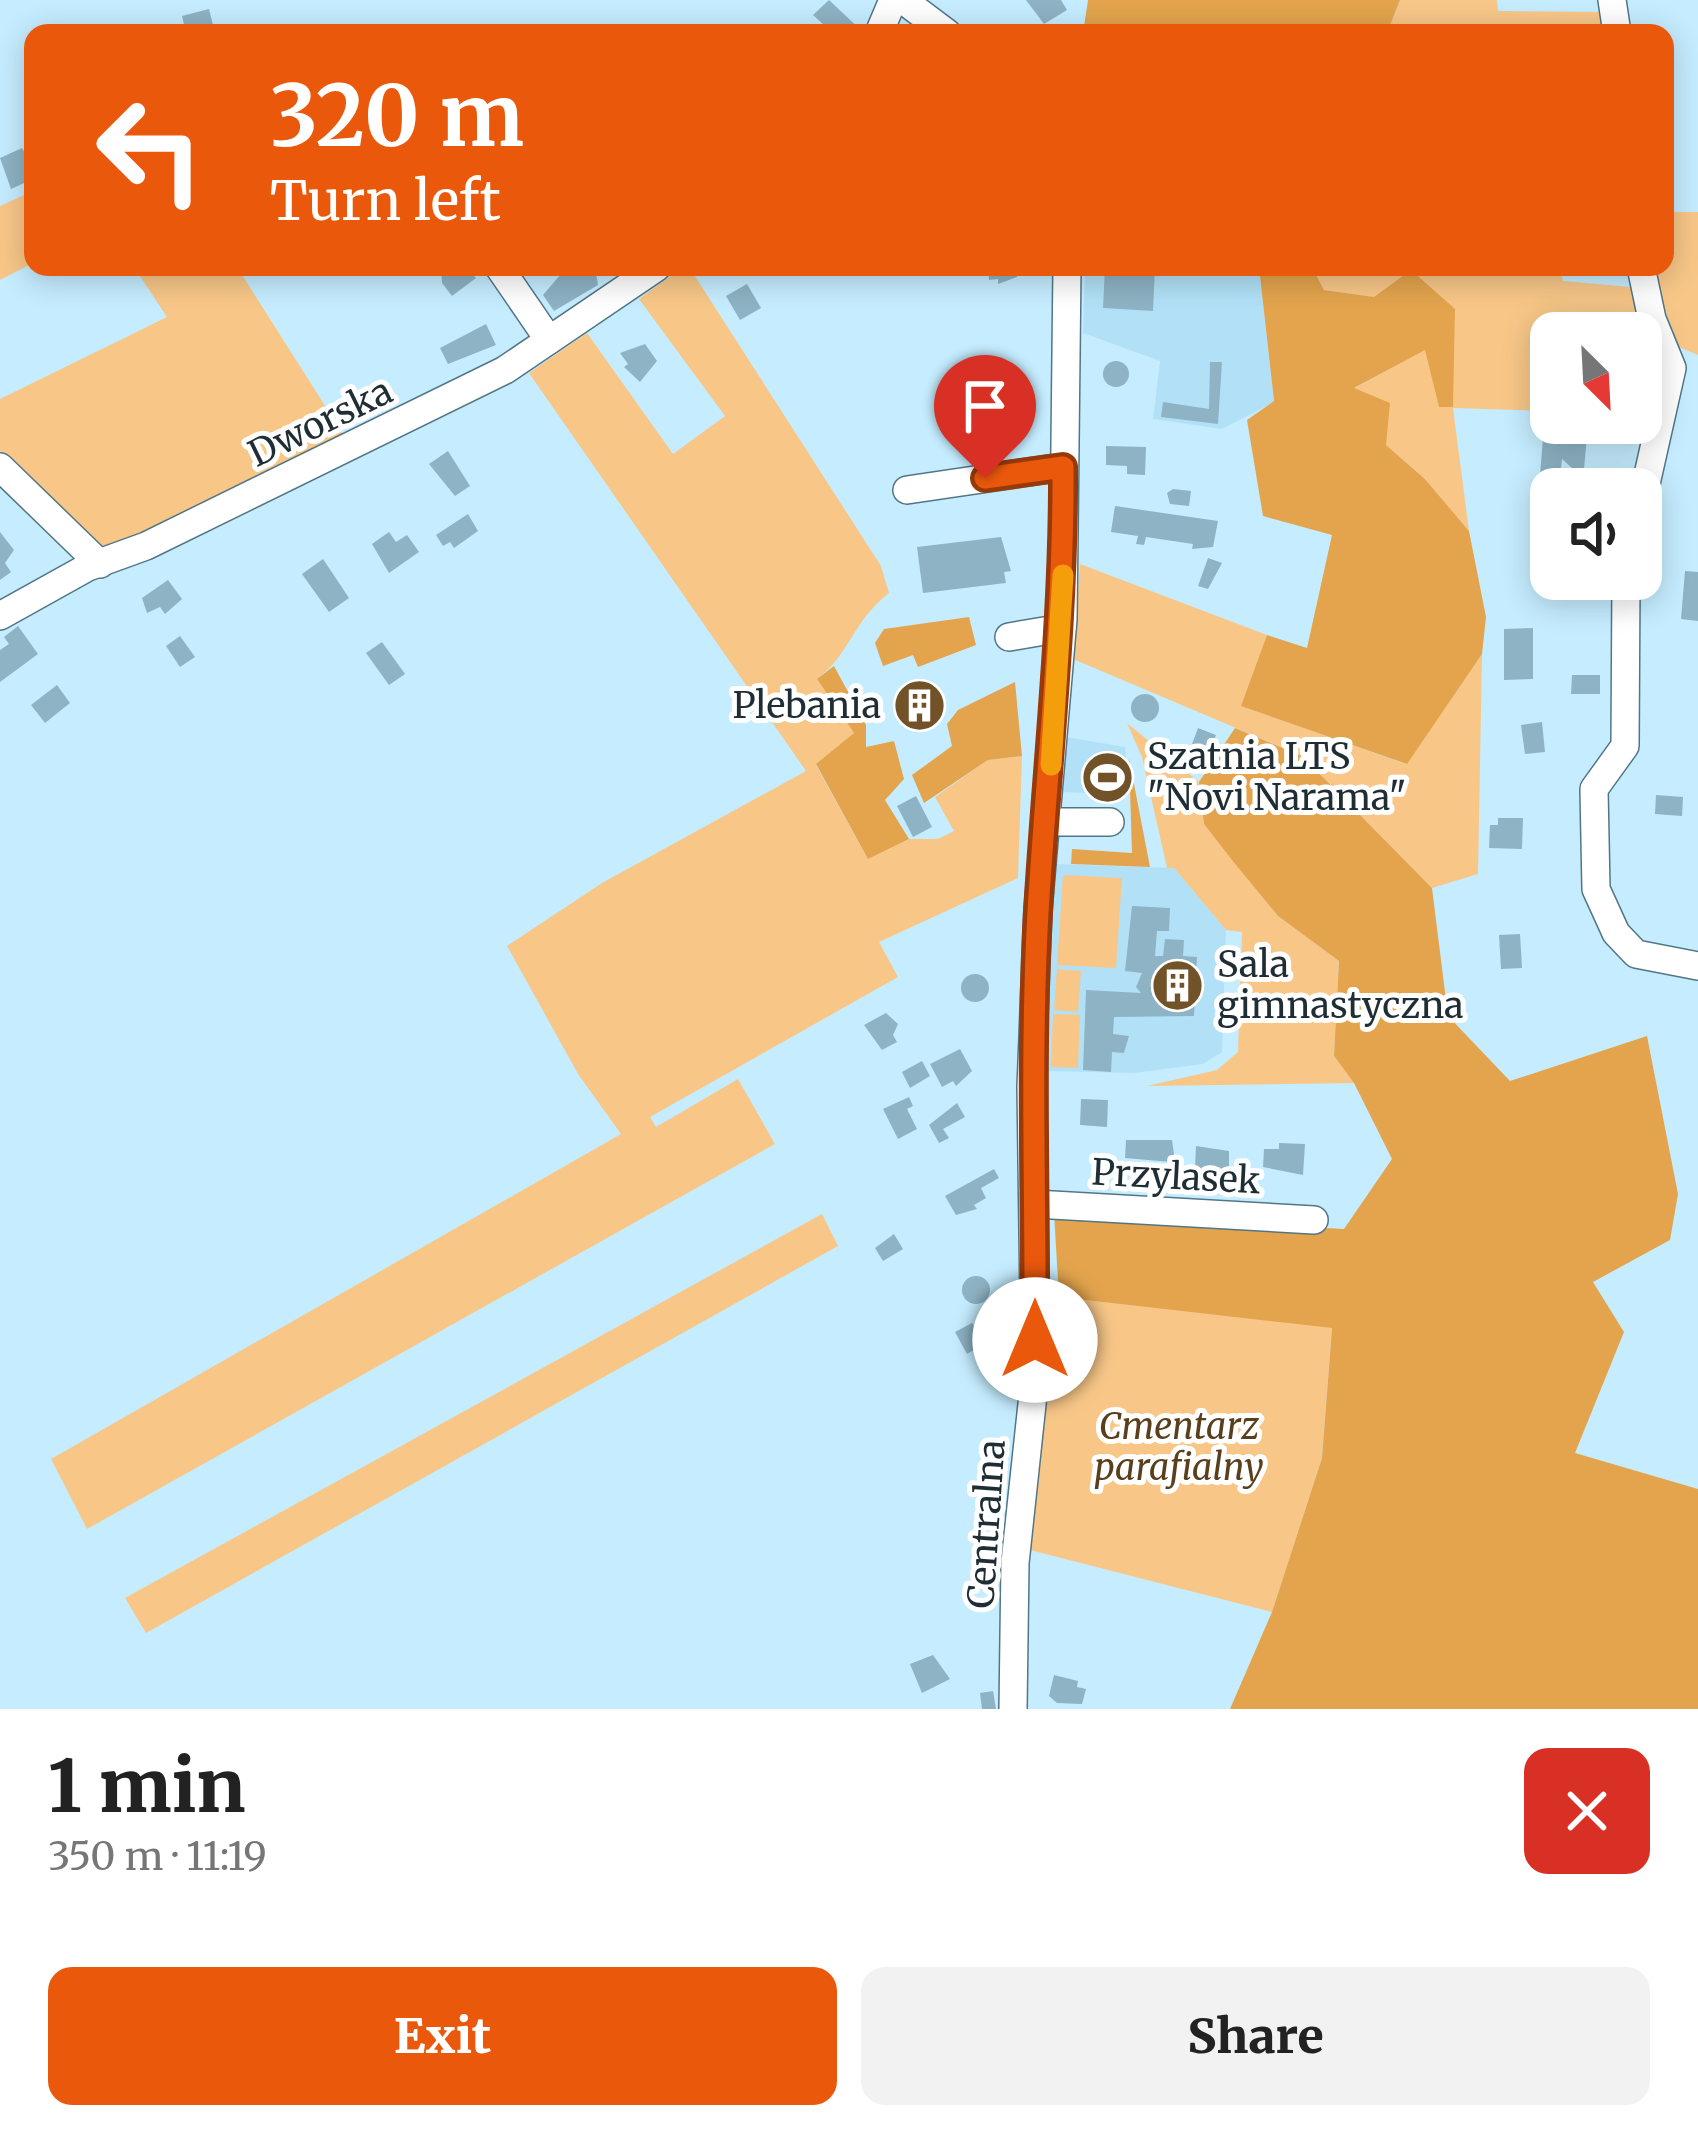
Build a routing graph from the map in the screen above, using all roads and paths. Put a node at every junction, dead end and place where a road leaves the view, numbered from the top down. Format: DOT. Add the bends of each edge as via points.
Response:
graph roads {
  1 [pos="903,0"];
  2 [pos="935,24"];
  3 [pos="505,276"];
  4 [pos="644,276"];
  5 [pos="1067,276"];
  6 [pos="1643,276"];
  7 [pos="549,340"];
  8 [pos="1685,368"];
  9 [pos="0,467"];
  10 [pos="1063,467"];
  11 [pos="1653,468"];
  12 [pos="908,490"];
  13 [pos="100,564"];
  14 [pos="1627,600"];
  15 [pos="0,616"];
  16 [pos="1062,628"];
  17 [pos="1009,637"];
  18 [pos="1046,822"];
  19 [pos="1110,822"];
  20 [pos="1698,966"];
  21 [pos="1034,1204"];
  22 [pos="1314,1220"];
  23 [pos="1013,1709"];
  1 -- 2 [label="street"];
  3 -- 7 [label="street"];
  4 -- 7 [label="street, Dworska"];
  5 -- 10 [label="street, Centralna"];
  6 -- 8 [label="street" via="1652,320"];
  7 -- 13 [label="street, Dworska" via="345,452"];
  8 -- 11 [label="street"];
  9 -- 13 [label="street"];
  10 -- 12 [label="street"];
  10 -- 16 [label="street, Centralna"];
  13 -- 15 [label="street, Dworska"];
  14 -- 20 [label="street" via="1625,746 1594,789 1596,889 1616,933 1636,954"];
  16 -- 17 [label="street"];
  16 -- 18 [label="street, Centralna"];
  18 -- 19 [label="street"];
  18 -- 21 [label="street, Centralna" via="1031,1076"];
  21 -- 22 [label="street, Przylasek"];
  21 -- 23 [label="street, Centralna" via="1035,1376 1015,1563"];
}
